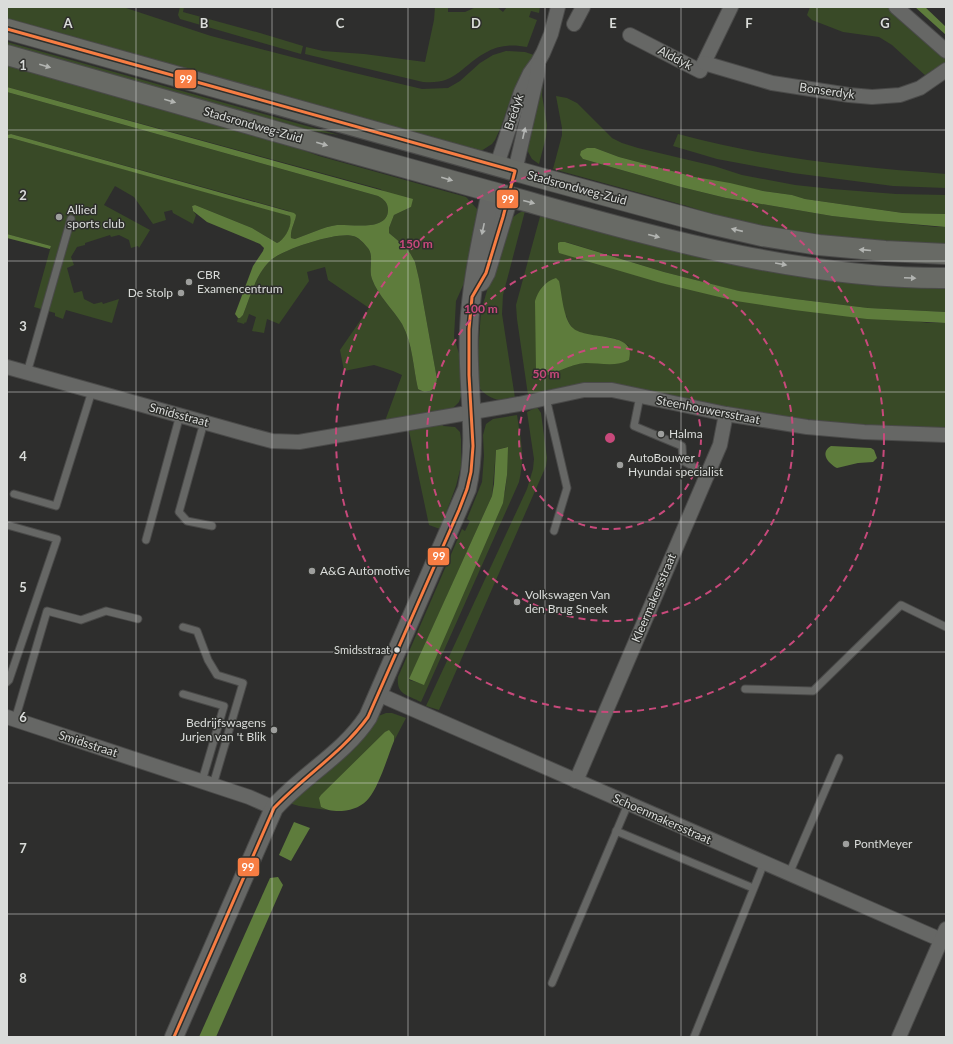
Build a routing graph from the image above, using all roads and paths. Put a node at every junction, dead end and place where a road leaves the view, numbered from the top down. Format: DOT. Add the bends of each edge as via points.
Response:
graph roads {
  1 [pos="558,7"];
  2 [pos="583,7"];
  3 [pos="731,7"];
  4 [pos="896,7"];
  5 [pos="574,24"];
  6 [pos="7,29"];
  7 [pos="630,35"];
  8 [pos="946,51"];
  9 [pos="7,55"];
  10 [pos="704,63"];
  11 [pos="946,70"];
  12 [pos="506,168"];
  13 [pos="500,194"];
  14 [pos="71,219"];
  15 [pos="946,254"];
  16 [pos="946,278"];
  17 [pos="7,367"];
  18 [pos="27,373"];
  19 [pos="92,391"];
  20 [pos="640,396"];
  21 [pos="546,398"];
  22 [pos="472,412"];
  23 [pos="726,414"];
  24 [pos="180,415"];
  25 [pos="204,422"];
  26 [pos="946,435"];
  27 [pos="707,474"];
  28 [pos="14,494"];
  29 [pos="7,525"];
  30 [pos="212,526"];
  31 [pos="554,531"];
  32 [pos="146,540"];
  33 [pos="138,619"];
  34 [pos="183,627"];
  35 [pos="946,627"];
  36 [pos="7,682"];
  37 [pos="745,689"];
  38 [pos="183,694"];
  39 [pos="378,694"];
  40 [pos="11,718"];
  41 [pos="839,758"];
  42 [pos="576,781"];
  43 [pos="207,783"];
  44 [pos="628,804"];
  45 [pos="274,808"];
  46 [pos="616,831"];
  47 [pos="764,863"];
  48 [pos="789,874"];
  49 [pos="753,888"];
  50 [pos="944,937"];
  51 [pos="552,983"];
  52 [pos="174,1037"];
  53 [pos="694,1037"];
  54 [pos="899,1037"];
  1 -- 12 [label="street, Brédyk" via="551,34 521,92"];
  2 -- 5 [label="street"];
  3 -- 10 [label="street, Alddyk"];
  4 -- 8 [label="street"];
  6 -- 12 [label="main road, Stadsrondweg-Zuid"];
  7 -- 10 [label="street, Alddyk" via="700,71"];
  9 -- 13 [label="main road, Stadsrondweg-Zuid, one-way"];
  10 -- 11 [label="street, Bonserdyk" via="772,83 872,97 900,94 920,88"];
  12 -- 13 [label="main road"];
  15 -- 12 [label="main road, Stadsrondweg-Zuid, one-way" via="858,249 762,236"];
  13 -- 16 [label="main road, Stadsrondweg-Zuid, one-way" via="653,236 764,261 881,276"];
  13 -- 22 [label="street" via="474,271 469,329"];
  14 -- 18 [label="lane"];
  17 -- 18 [label="street, Smidsstraat"];
  18 -- 19 [label="street, Smidsstraat"];
  19 -- 24 [label="street, Smidsstraat"];
  19 -- 28 [label="lane" via="56,506"];
  20 -- 21 [label="street, Steenhouwersstraat" via="612,390 584,390"];
  20 -- 23 [label="street, Steenhouwersstraat"];
  20 -- 27 [label="lane" via="634,426 682,446 683,461"];
  21 -- 22 [label="street, Steenhouwersstraat"];
  21 -- 31 [label="lane" via="567,488"];
  22 -- 25 [label="street, Smidsstraat" via="299,442 272,440"];
  22 -- 39 [label="street" via="473,446 467,489"];
  23 -- 26 [label="street, Steenhouwersstraat" via="807,427"];
  23 -- 27 [label="street, Kleermakersstraat" via="720,445"];
  24 -- 25 [label="street, Smidsstraat"];
  24 -- 32 [label="lane"];
  25 -- 30 [label="lane" via="180,512 187,521"];
  27 -- 42 [label="street, Kleermakersstraat"];
  29 -- 36 [label="lane" via="56,539"];
  33 -- 40 [label="lane, Smidsstraat" via="106,611 81,620 47,611"];
  34 -- 43 [label="lane" via="197,631 217,675 243,683"];
  35 -- 37 [label="lane" via="901,604 813,692"];
  38 -- 43 [label="lane" via="224,706"];
  39 -- 42 [label="street, Schoenmakersstraat"];
  39 -- 45 [label="street" via="368,717 351,739 286,794"];
  40 -- 43 [label="street, Smidsstraat"];
  41 -- 48 [label="lane"];
  42 -- 44 [label="street, Schoenmakersstraat"];
  43 -- 45 [label="street, Smidsstraat"];
  44 -- 46 [label="lane"];
  44 -- 47 [label="street, Schoenmakersstraat"];
  45 -- 52 [label="street"];
  46 -- 49 [label="lane"];
  46 -- 51 [label="lane"];
  47 -- 48 [label="street, Schoenmakersstraat"];
  47 -- 49 [label="lane"];
  48 -- 50 [label="street, Schoenmakersstraat"];
  49 -- 53 [label="lane"];
  50 -- 54 [label="street"];
}
